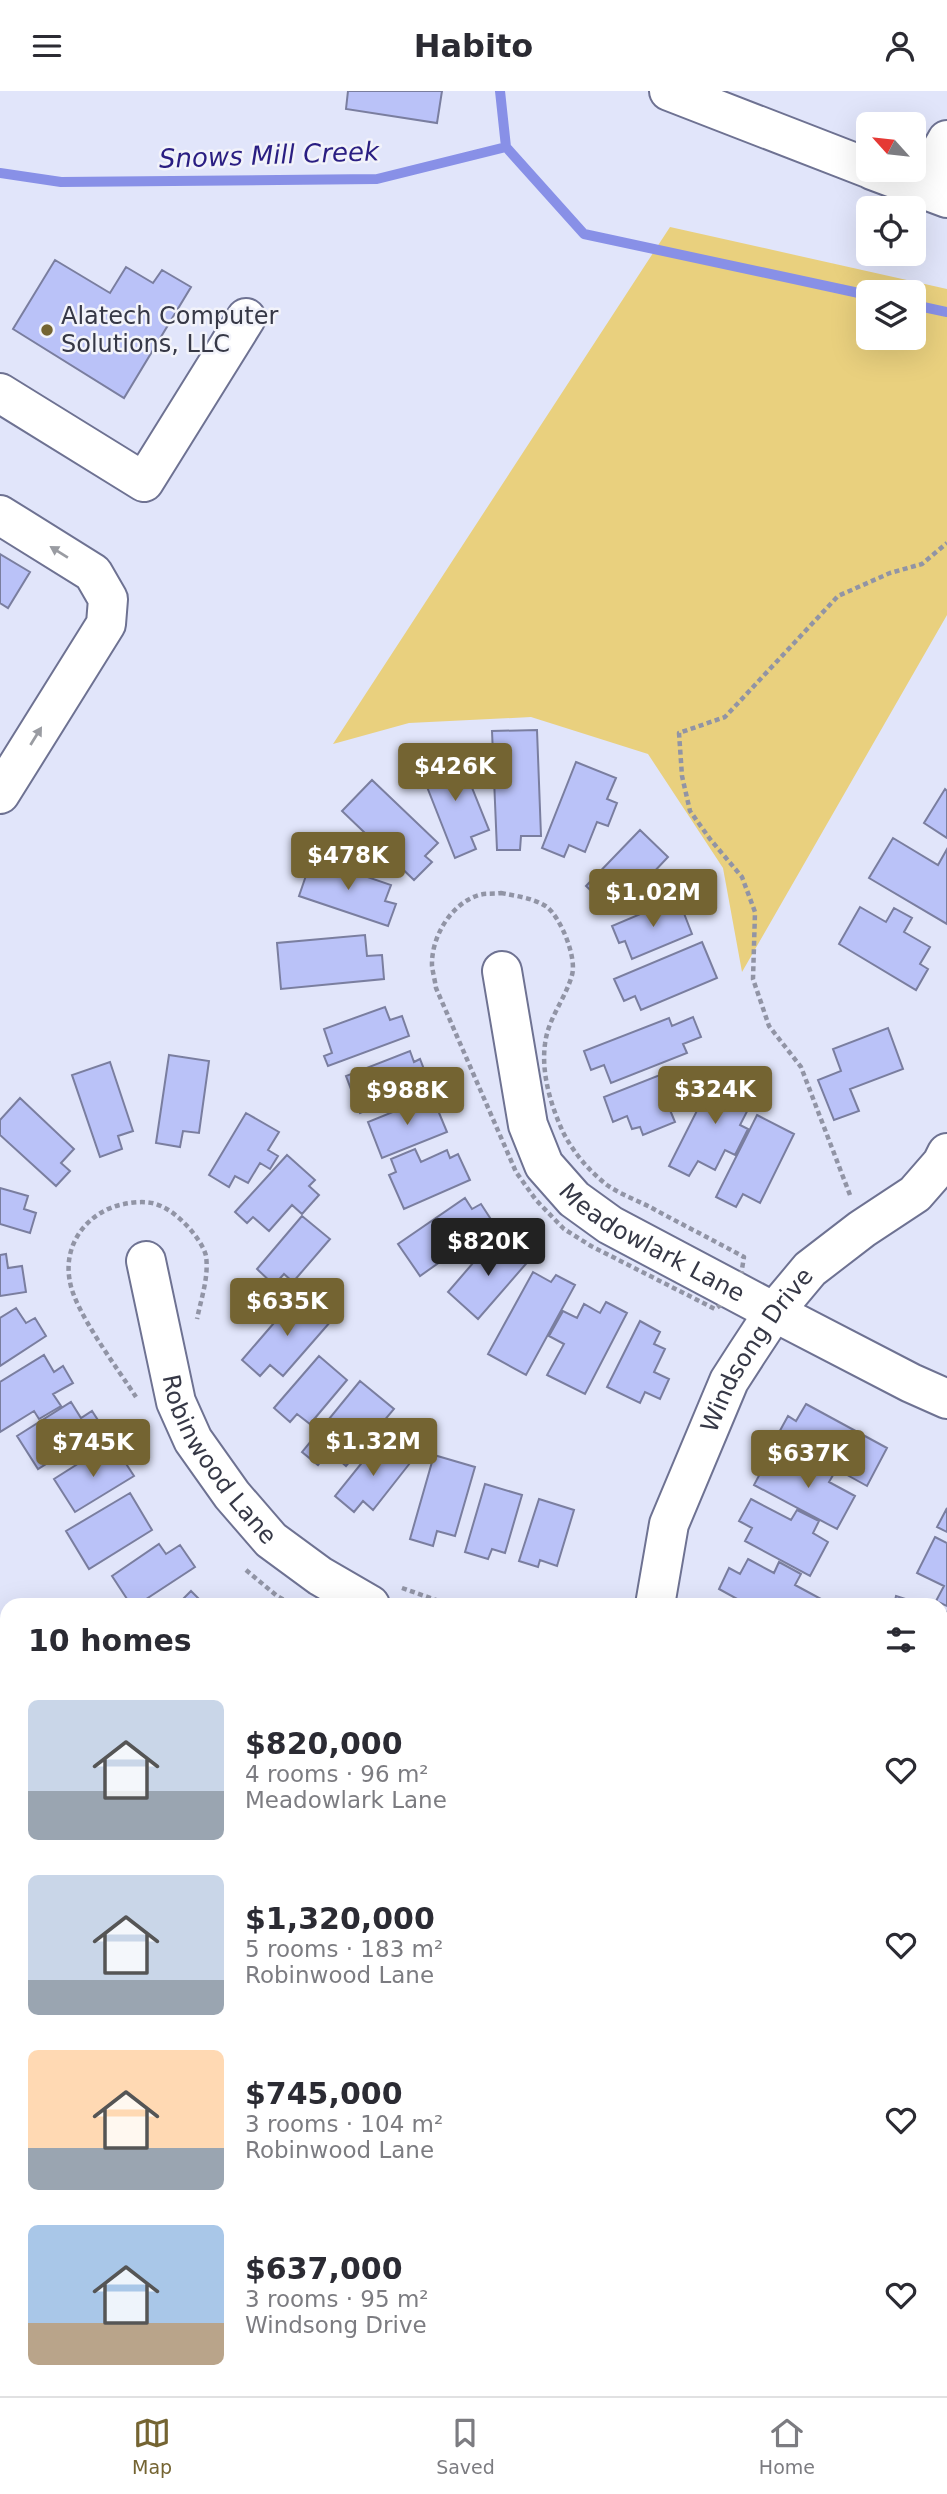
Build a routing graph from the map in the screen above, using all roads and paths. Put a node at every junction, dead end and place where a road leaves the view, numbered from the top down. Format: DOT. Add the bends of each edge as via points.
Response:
graph roads {
  1 [pos="669,91"];
  2 [pos="947,140"];
  3 [pos="856,164"];
  4 [pos="904,182"];
  5 [pos="933,193"];
  6 [pos="246,318"];
  7 [pos="0,393"];
  8 [pos="0,515"];
  9 [pos="947,543"];
  10 [pos="0,794"];
  11 [pos="502,971"];
  12 [pos="947,1153"];
  13 [pos="862,1229"];
  14 [pos="146,1261"];
  15 [pos="738,1293"];
  16 [pos="774,1312"];
  17 [pos="947,1399"];
  18 [pos="358,1598"];
  19 [pos="656,1598"];
  1 -- 3 [label="street"];
  2 -- 5 [label="street"];
  4 -- 5 [label="street"];
  6 -- 7 [label="street" via="144,482"];
  10 -- 8 [label="street, one-way" via="106,624 108,599 93,573"];
  9 -- 13 [label="path" via="922,564 838,596 724,717 679,733 681,776 690,811 742,877 754,912 753,979 769,1026 801,1067"];
  11 -- 15 [label="street, Meadowlark Lane" via="528,1125 544,1165 574,1199 610,1225"];
  12 -- 13 [label="street, Windsong Drive" via="915,1194"];
  13 -- 16 [label="street, Windsong Drive" via="810,1269"];
  14 -- 18 [label="street, Robinwood Lane" via="176,1402 193,1440 271,1540"];
  15 -- 15 [label="path" via="715,1309 591,1246 564,1229 516,1172 436,988 435,943 445,921 461,905 478,895 501,893 548,908 560,923 571,950 573,972 551,1019 545,1075 564,1133 582,1161 608,1186 744,1257"];
  15 -- 16 [label="street, Meadowlark Lane"];
  16 -- 17 [label="street, Meadowlark Lane"];
  16 -- 19 [label="street, Windsong Drive" via="729,1381 669,1524"];
}
